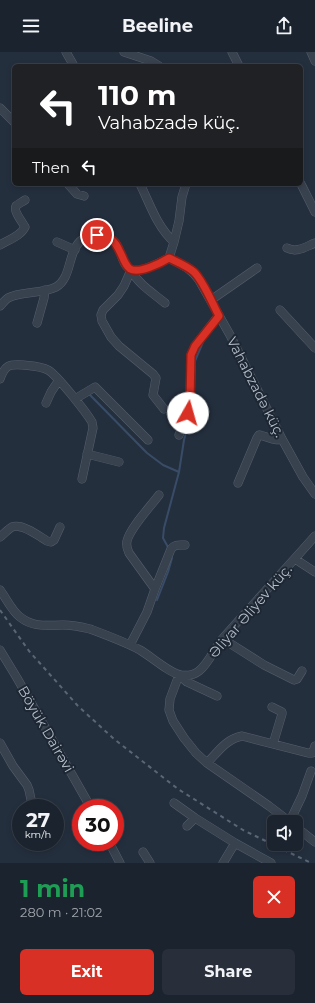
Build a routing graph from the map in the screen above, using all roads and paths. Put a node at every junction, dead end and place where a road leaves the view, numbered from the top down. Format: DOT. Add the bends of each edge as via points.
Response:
graph roads {
  1 [pos="66,52"];
  2 [pos="124,52"];
  3 [pos="232,52"];
  4 [pos="311,52"];
  5 [pos="315,61"];
  6 [pos="73,64"];
  7 [pos="155,64"];
  8 [pos="238,64"];
  9 [pos="0,108"];
  10 [pos="12,120"];
  11 [pos="70,186"];
  12 [pos="141,186"];
  13 [pos="185,186"];
  14 [pos="301,186"];
  15 [pos="84,196"];
  16 [pos="25,200"];
  17 [pos="315,212"];
  18 [pos="57,242"];
  19 [pos="174,242"];
  20 [pos="315,243"];
  21 [pos="0,245"];
  22 [pos="287,248"];
  23 [pos="75,250"];
  24 [pos="169,258"];
  25 [pos="257,268"];
  26 [pos="131,270"];
  27 [pos="45,290"];
  28 [pos="211,300"];
  29 [pos="165,303"];
  30 [pos="0,304"];
  31 [pos="280,310"];
  32 [pos="219,316"];
  33 [pos="37,323"];
  34 [pos="314,344"];
  35 [pos="0,379"];
  36 [pos="59,380"];
  37 [pos="75,399"];
  38 [pos="46,402"];
  39 [pos="164,409"];
  40 [pos="179,435"];
  41 [pos="148,440"];
  42 [pos="282,440"];
  43 [pos="87,454"];
  44 [pos="119,462"];
  45 [pos="82,479"];
  46 [pos="238,483"];
  47 [pos="314,494"];
  48 [pos="159,495"];
  49 [pos="60,527"];
  50 [pos="315,536"];
  51 [pos="0,537"];
  52 [pos="185,544"];
  53 [pos="295,559"];
  54 [pos="315,572"];
  55 [pos="155,589"];
  56 [pos="0,590"];
  57 [pos="223,639"];
  58 [pos="130,645"];
  59 [pos="0,650"];
  60 [pos="302,671"];
  61 [pos="179,675"];
  62 [pos="217,696"];
  63 [pos="272,707"];
  64 [pos="0,743"];
  65 [pos="273,744"];
  66 [pos="315,746"];
  67 [pos="207,763"];
  68 [pos="311,771"];
  69 [pos="31,799"];
  70 [pos="86,799"];
  71 [pos="174,803"];
  72 [pos="281,815"];
  73 [pos="295,815"];
  74 [pos="194,818"];
  75 [pos="187,826"];
  76 [pos="303,832"];
  77 [pos="315,842"];
  78 [pos="235,843"];
  79 [pos="114,851"];
  80 [pos="143,852"];
  81 [pos="120,863"];
  82 [pos="150,863"];
  83 [pos="223,863"];
  84 [pos="271,863"];
  1 -- 6 [label="street"];
  2 -- 7 [label="street"];
  3 -- 8 [label="street"];
  4 -- 5 [label="street"];
  9 -- 10 [label="street"];
  11 -- 15 [label="street" via="77,194"];
  12 -- 19 [label="street" via="161,226"];
  13 -- 19 [label="street"];
  14 -- 17 [label="street"];
  16 -- 21 [label="street" via="15,208 25,227 23,231"];
  18 -- 23 [label="street"];
  19 -- 24 [label="street"];
  20 -- 22 [label="street" via="297,250"];
  23 -- 26 [label="street" via="85,237 105,236 116,244"];
  23 -- 27 [label="street" via="61,284"];
  24 -- 26 [label="street" via="137,271"];
  24 -- 28 [label="street, Vahabzadə küç." via="194,272"];
  25 -- 28 [label="street"];
  26 -- 29 [label="street" via="139,282"];
  26 -- 39 [label="street" via="118,295 103,310 102,321 119,346 156,378 153,395"];
  27 -- 30 [label="street" via="15,295"];
  27 -- 33 [label="street"];
  28 -- 32 [label="street, Vahabzadə küç."];
  31 -- 34 [label="street"];
  32 -- 40 [label="street" via="191,355 190,402"];
  32 -- 42 [label="street, Vahabzadə küç."];
  35 -- 36 [label="street" via="5,369 13,364 41,367"];
  36 -- 37 [label="street"];
  36 -- 38 [label="street"];
  37 -- 41 [label="street" via="96,387"];
  37 -- 43 [label="street" via="92,423 92,436"];
  42 -- 46 [label="street" via="259,435"];
  42 -- 47 [label="street, Vahabzadə küç."];
  43 -- 44 [label="street"];
  43 -- 45 [label="street"];
  48 -- 55 [label="street" via="135,526 127,542 129,553"];
  49 -- 51 [label="street" via="51,542 17,526 11,527"];
  50 -- 53 [label="street, Əliyar Əliyev küç."];
  52 -- 55 [label="street" via="177,544 171,549"];
  53 -- 54 [label="street"];
  53 -- 57 [label="street, Əliyar Əliyev küç."];
  55 -- 58 [label="street" via="147,612"];
  56 -- 58 [label="street" via="16,613 28,622 41,626 81,627"];
  57 -- 60 [label="street" via="264,665 294,680"];
  57 -- 61 [label="street, Əliyar Əliyev küç." via="199,671 187,676"];
  58 -- 61 [label="street"];
  59 -- 70 [label="street, Böyük Dairəvi"];
  61 -- 62 [label="street" via="187,682"];
  61 -- 67 [label="street" via="169,704 170,715 184,738"];
  63 -- 65 [label="street" via="282,712"];
  64 -- 69 [label="street" via="27,785"];
  65 -- 66 [label="street" via="308,753 312,753"];
  65 -- 67 [label="street" via="242,736 235,737"];
  67 -- 72 [label="street"];
  68 -- 73 [label="street"];
  71 -- 74 [label="street"];
  74 -- 75 [label="street"];
  74 -- 78 [label="street"];
  76 -- 77 [label="street"];
  78 -- 83 [label="street"];
  78 -- 84 [label="street"];
  79 -- 81 [label="street"];
  80 -- 82 [label="street"];
}
